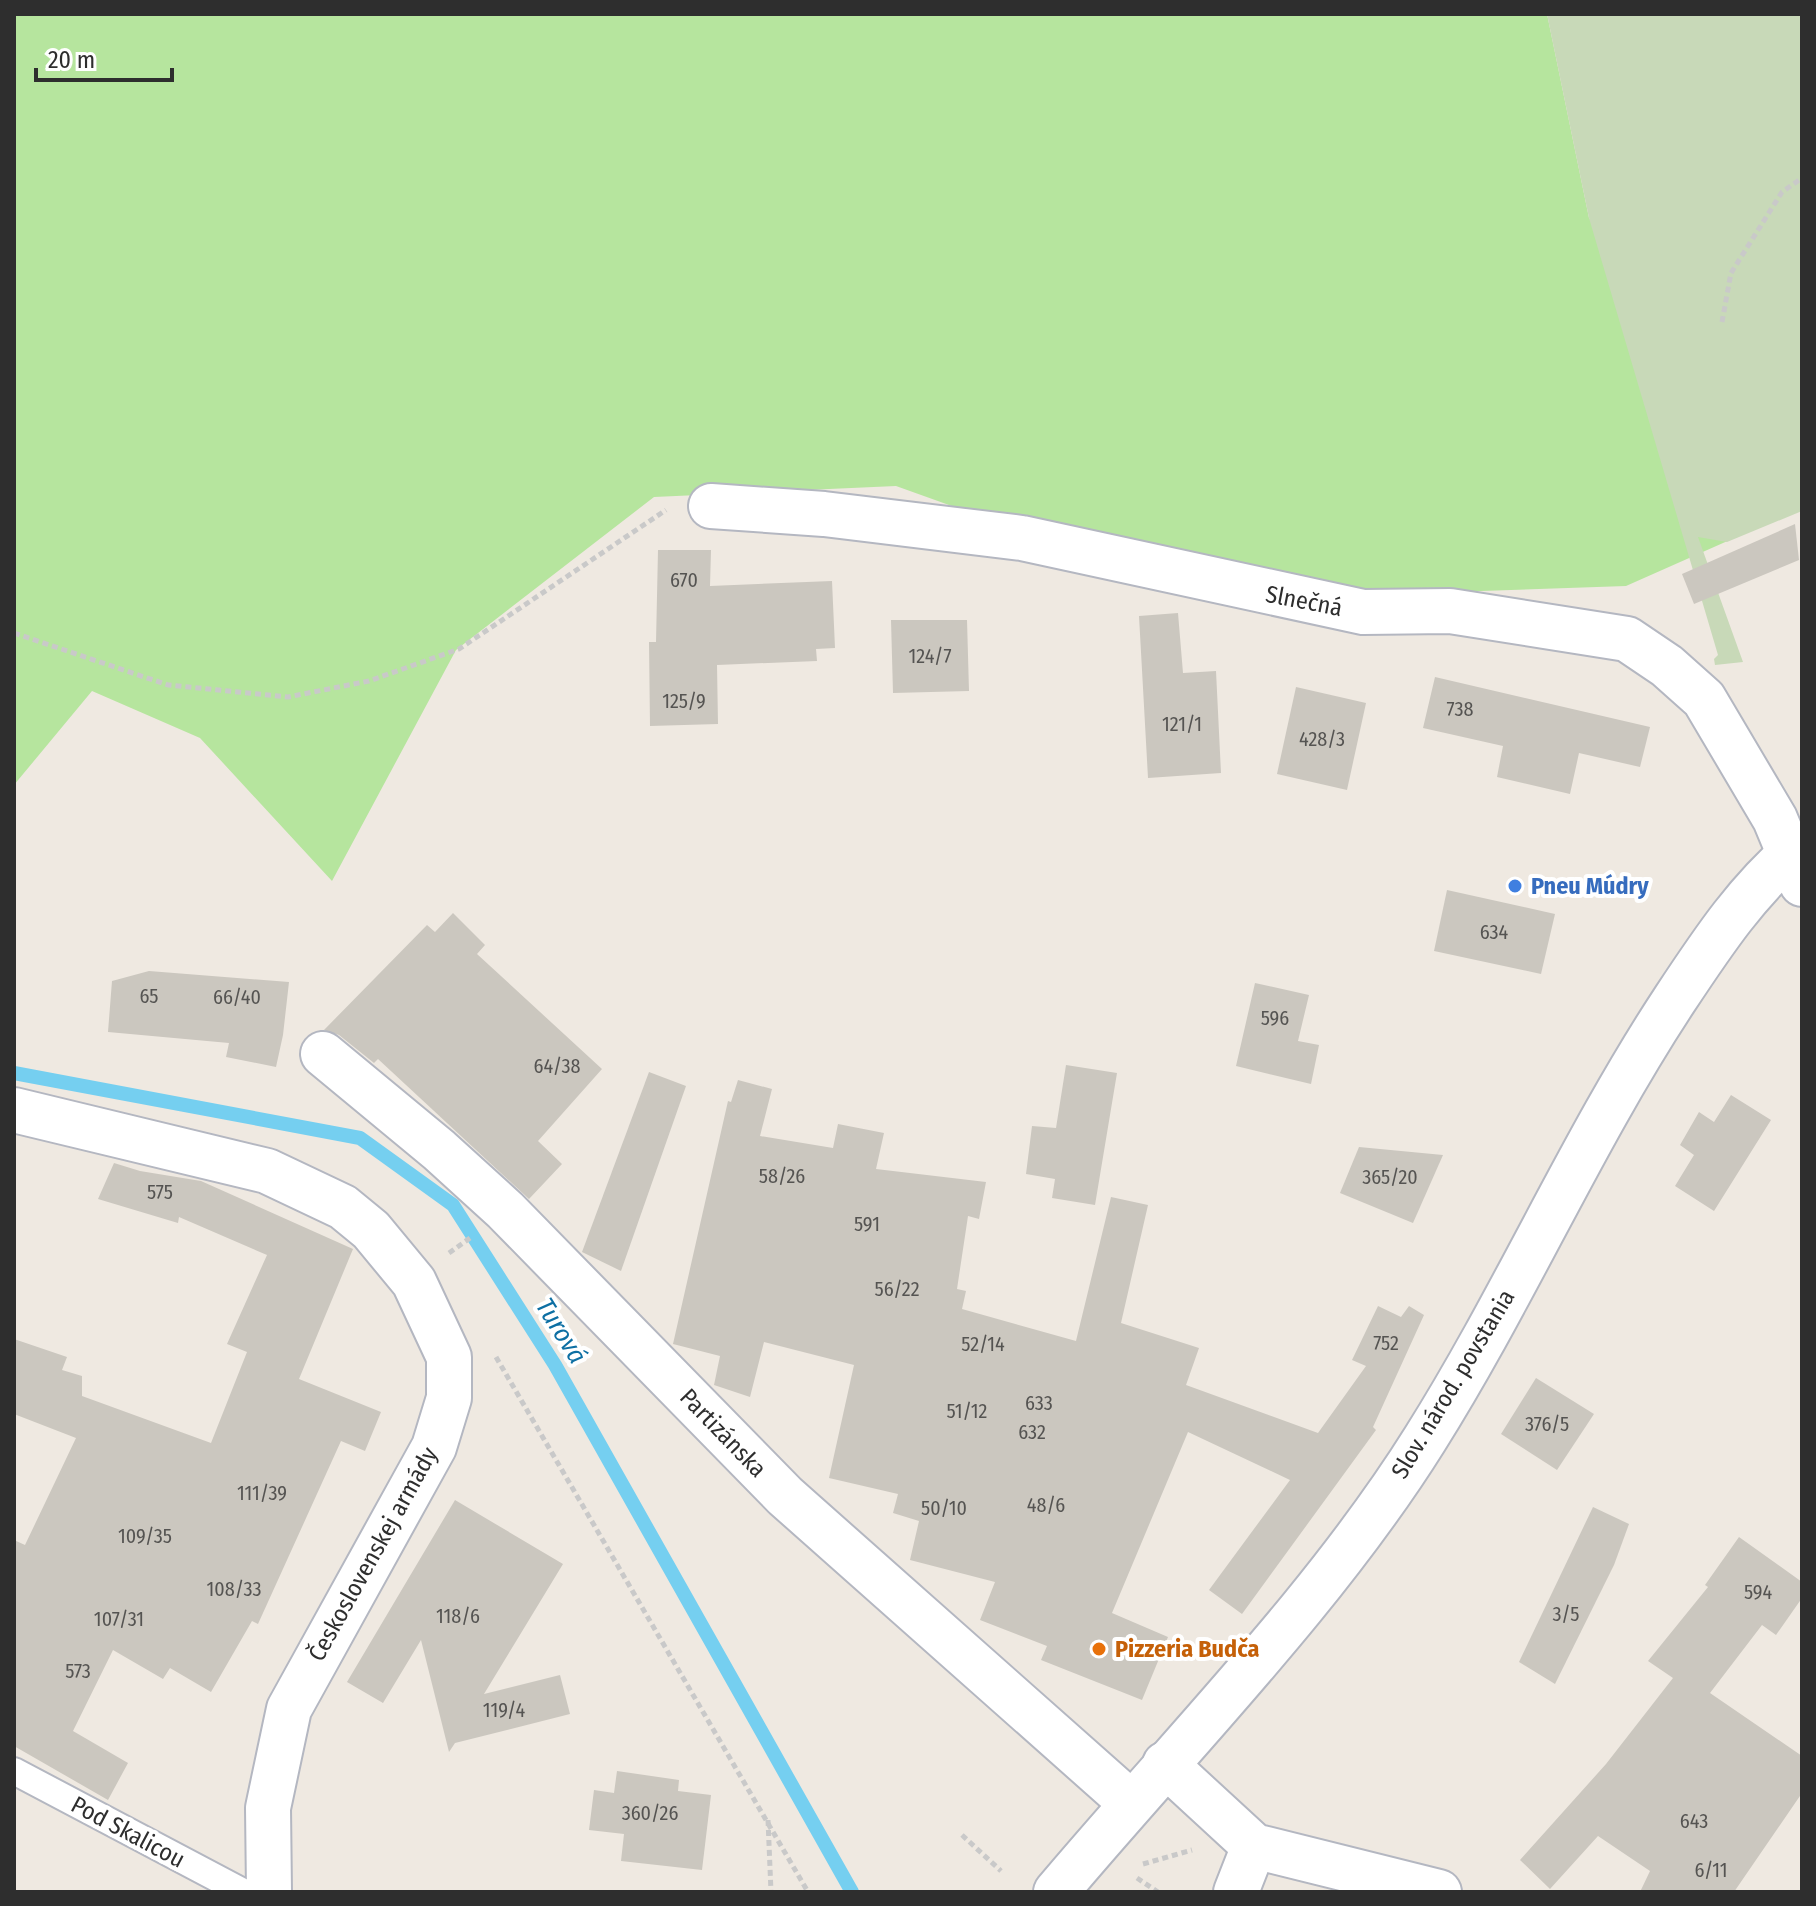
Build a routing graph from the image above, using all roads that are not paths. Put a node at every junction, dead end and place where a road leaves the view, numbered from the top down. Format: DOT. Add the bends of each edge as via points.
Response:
graph roads {
  1 [pos="711,506"];
  2 [pos="1798,860"];
  3 [pos="323,1054"];
  4 [pos="14,1110"];
  5 [pos="1165,1764"];
  6 [pos="14,1771"];
  7 [pos="1131,1803"];
  8 [pos="1254,1846"];
  9 [pos="243,1892"];
  10 [pos="269,1892"];
  11 [pos="1056,1892"];
  12 [pos="1236,1892"];
  13 [pos="1439,1892"];
  1 -- 2 [label="street, Slnečná" via="1022,538 1363,612 1450,611 1627,639 1704,699"];
  2 -- 5 [label="street, Slov. národ. povstania" via="1755,888 1658,1024 1424,1441 1302,1605"];
  3 -- 7 [label="street, Partizánska" via="505,1210 785,1496"];
  4 -- 10 [label="street, Československej armády" via="267,1171 343,1207 371,1230 414,1282 449,1357 449,1398 434,1447 289,1709 268,1808"];
  5 -- 7 [label="street, Slov. národ. povstania"];
  5 -- 8 [label="street"];
  6 -- 9 [label="lane, Pod Skalicou"];
  7 -- 11 [label="street, Slov. národ. povstania"];
  8 -- 12 [label="street"];
  8 -- 13 [label="street"];
}
